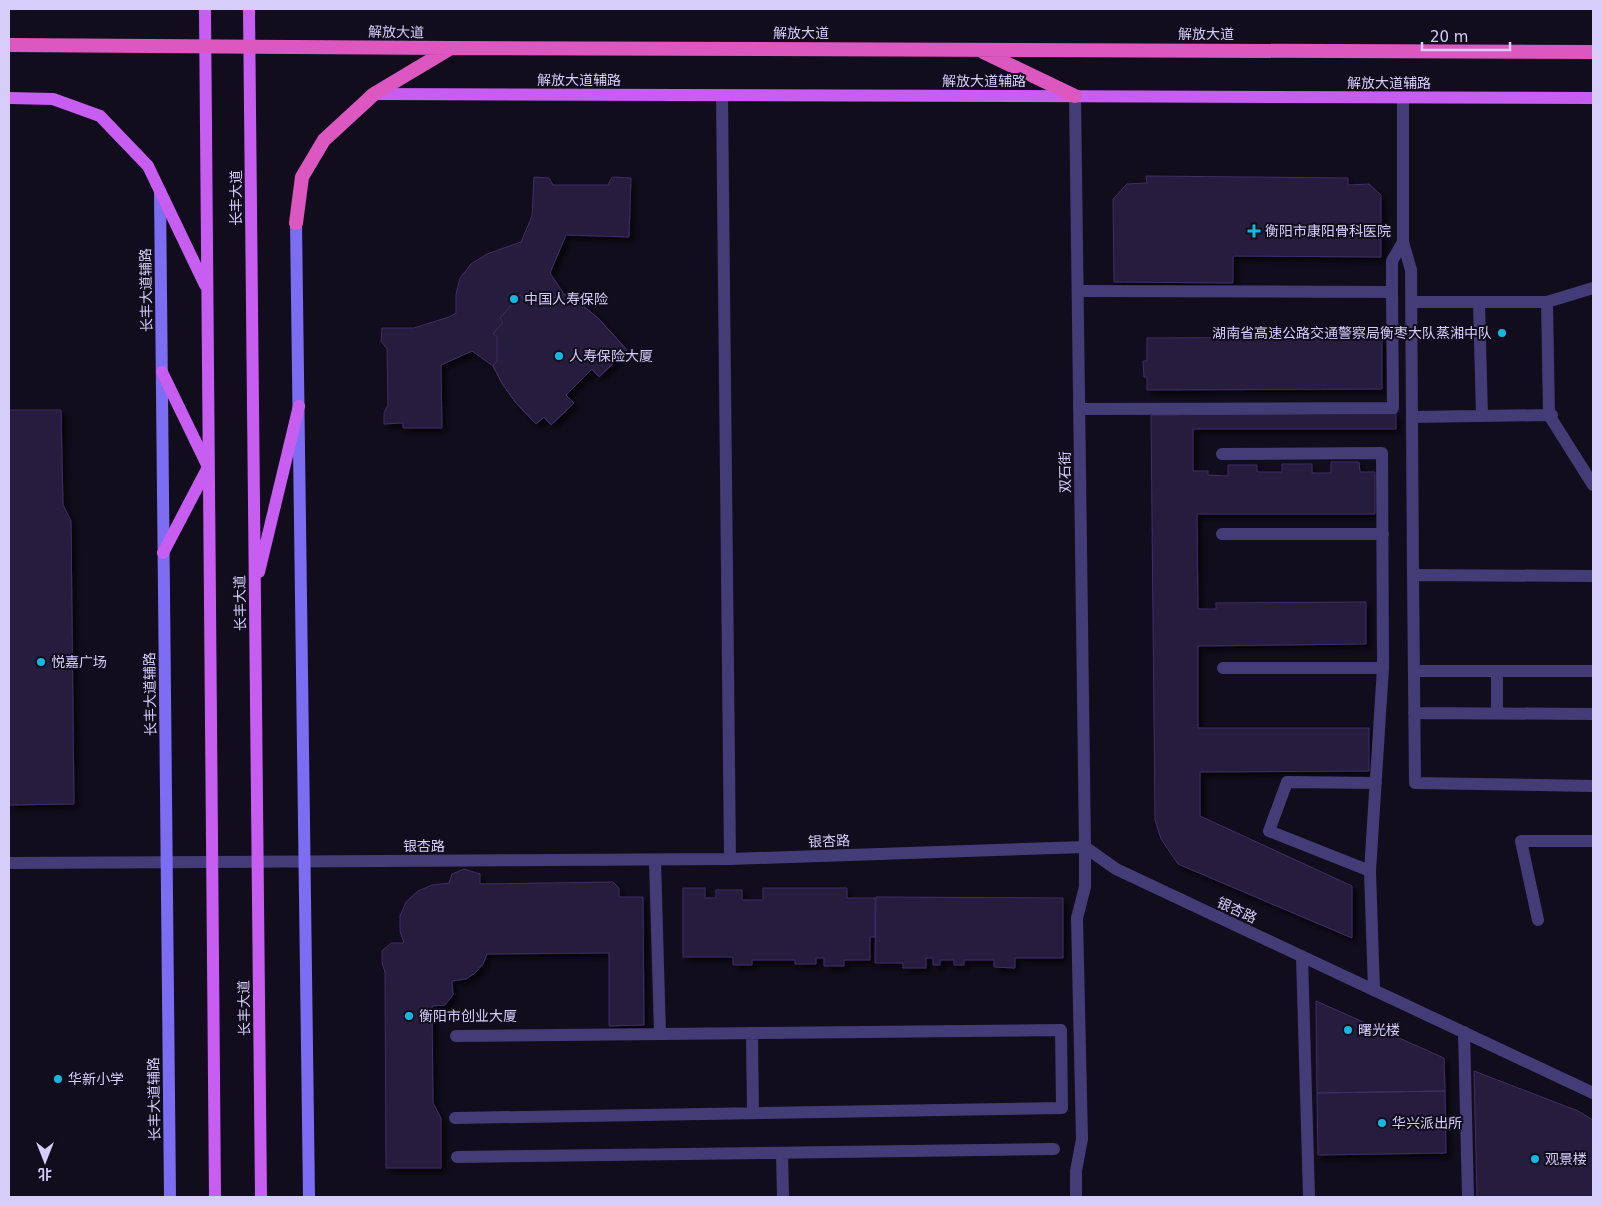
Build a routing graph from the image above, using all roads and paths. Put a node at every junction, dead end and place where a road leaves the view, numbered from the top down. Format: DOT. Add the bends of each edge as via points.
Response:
graph roads {
  1 [pos="205,9"];
  2 [pos="249,9"];
  3 [pos="9,45"];
  4 [pos="205,46"];
  5 [pos="250,46"];
  6 [pos="451,48"];
  7 [pos="978,50"];
  8 [pos="1593,52"];
  9 [pos="374,94"];
  10 [pos="722,95"];
  11 [pos="1075,96"];
  12 [pos="9,98"];
  13 [pos="1402,98"];
  14 [pos="1593,98"];
  15 [pos="160,191"];
  16 [pos="296,222"];
  17 [pos="1402,242"];
  18 [pos="1593,288"];
  19 [pos="207,290"];
  20 [pos="1078,291"];
  21 [pos="1392,292"];
  22 [pos="1412,302"];
  23 [pos="1479,302"];
  24 [pos="1547,302"];
  25 [pos="162,372"];
  26 [pos="299,406"];
  27 [pos="1080,409"];
  28 [pos="1551,415"];
  29 [pos="1482,416"];
  30 [pos="1412,417"];
  31 [pos="1222,454"];
  32 [pos="208,467"];
  33 [pos="1593,485"];
  34 [pos="1222,534"];
  35 [pos="1383,534"];
  36 [pos="163,553"];
  37 [pos="1413,575"];
  38 [pos="1593,576"];
  39 [pos="254,592"];
  40 [pos="1223,668"];
  41 [pos="1383,668"];
  42 [pos="1414,671"];
  43 [pos="1497,671"];
  44 [pos="1593,671"];
  45 [pos="1414,713"];
  46 [pos="1497,713"];
  47 [pos="1593,714"];
  48 [pos="1376,783"];
  49 [pos="1593,786"];
  50 [pos="1593,841"];
  51 [pos="1085,847"];
  52 [pos="730,859"];
  53 [pos="655,860"];
  54 [pos="166,862"];
  55 [pos="211,862"];
  56 [pos="258,862"];
  57 [pos="305,862"];
  58 [pos="9,863"];
  59 [pos="1370,871"];
  60 [pos="1538,920"];
  61 [pos="1302,957"];
  62 [pos="1374,990"];
  63 [pos="1464,1032"];
  64 [pos="752,1033"];
  65 [pos="660,1034"];
  66 [pos="456,1036"];
  67 [pos="1593,1093"];
  68 [pos="753,1113"];
  69 [pos="455,1118"];
  70 [pos="1054,1149"];
  71 [pos="782,1153"];
  72 [pos="457,1157"];
  73 [pos="170,1197"];
  74 [pos="215,1197"];
  75 [pos="262,1197"];
  76 [pos="309,1197"];
  77 [pos="783,1197"];
  78 [pos="1076,1197"];
  79 [pos="1309,1197"];
  80 [pos="1468,1197"];
  1 -- 4 [label="main road"];
  2 -- 5 [label="main road, 长丰大道"];
  3 -- 4 [label="highway, 解放大道"];
  4 -- 5 [label="highway, 解放大道"];
  4 -- 19 [label="main road"];
  5 -- 6 [label="highway, 解放大道"];
  5 -- 39 [label="main road, 长丰大道"];
  6 -- 7 [label="highway, 解放大道"];
  6 -- 9 [label="highway"];
  7 -- 8 [label="highway, 解放大道"];
  7 -- 11 [label="highway"];
  9 -- 10 [label="main road, 解放大道辅路"];
  9 -- 16 [label="highway" via="324,140 302,177"];
  10 -- 11 [label="main road, 解放大道辅路"];
  10 -- 52 [label="street"];
  11 -- 13 [label="main road, 解放大道辅路"];
  11 -- 20 [label="street, 双石街"];
  12 -- 15 [label="main road" via="53,98 100,116 148,166"];
  13 -- 14 [label="main road, 解放大道辅路"];
  13 -- 17 [label="street"];
  15 -- 19 [label="main road"];
  15 -- 25 [label="main road, 长丰大道辅路"];
  16 -- 26 [label="main road"];
  17 -- 21 [label="street" via="1392,262"];
  17 -- 22 [label="street" via="1411,270"];
  18 -- 24 [label="street"];
  19 -- 32 [label="main road"];
  20 -- 21 [label="street"];
  20 -- 27 [label="street, 双石街"];
  21 -- 27 [label="street" via="1393,408"];
  22 -- 23 [label="street"];
  22 -- 30 [label="street"];
  23 -- 24 [label="street"];
  23 -- 29 [label="street"];
  24 -- 28 [label="street"];
  25 -- 32 [label="main road"];
  25 -- 36 [label="main road, 长丰大道辅路"];
  26 -- 39 [label="main road"];
  26 -- 57 [label="main road"];
  27 -- 51 [label="street, 双石街"];
  28 -- 29 [label="street"];
  28 -- 33 [label="street"];
  29 -- 30 [label="street"];
  30 -- 37 [label="street"];
  31 -- 35 [label="street" via="1382,453"];
  32 -- 36 [label="main road"];
  32 -- 55 [label="main road"];
  34 -- 35 [label="street"];
  35 -- 41 [label="street"];
  36 -- 54 [label="main road, 长丰大道辅路"];
  37 -- 38 [label="street"];
  37 -- 42 [label="street"];
  39 -- 56 [label="main road, 长丰大道"];
  40 -- 41 [label="street"];
  41 -- 48 [label="street"];
  42 -- 43 [label="street"];
  42 -- 45 [label="street"];
  43 -- 44 [label="street"];
  43 -- 46 [label="street"];
  45 -- 46 [label="street"];
  45 -- 49 [label="street" via="1415,783"];
  46 -- 47 [label="street"];
  48 -- 59 [label="street"];
  48 -- 59 [label="street" via="1287,782 1269,831"];
  50 -- 60 [label="street" via="1521,841"];
  51 -- 52 [label="street, 银杏路"];
  51 -- 61 [label="street, 银杏路" via="1116,869"];
  51 -- 78 [label="street, 双石街" via="1085,887 1077,918 1082,1139 1076,1171"];
  52 -- 53 [label="street, 银杏路"];
  53 -- 57 [label="street, 银杏路"];
  53 -- 65 [label="street"];
  54 -- 55 [label="street, 银杏路"];
  54 -- 58 [label="street, 银杏路"];
  54 -- 73 [label="main road, 长丰大道辅路"];
  55 -- 56 [label="street, 银杏路"];
  55 -- 74 [label="main road"];
  56 -- 57 [label="street, 银杏路"];
  56 -- 75 [label="main road, 长丰大道"];
  57 -- 76 [label="main road"];
  59 -- 62 [label="street"];
  61 -- 62 [label="street, 银杏路"];
  61 -- 79 [label="street"];
  62 -- 63 [label="street, 银杏路"];
  63 -- 67 [label="street, 银杏路"];
  63 -- 80 [label="street"];
  64 -- 65 [label="street"];
  64 -- 68 [label="street"];
  64 -- 68 [label="street" via="1061,1030 1062,1049 1062,1108"];
  65 -- 66 [label="street"];
  68 -- 69 [label="street"];
  70 -- 71 [label="street"];
  71 -- 72 [label="street"];
  71 -- 77 [label="street"];
}
